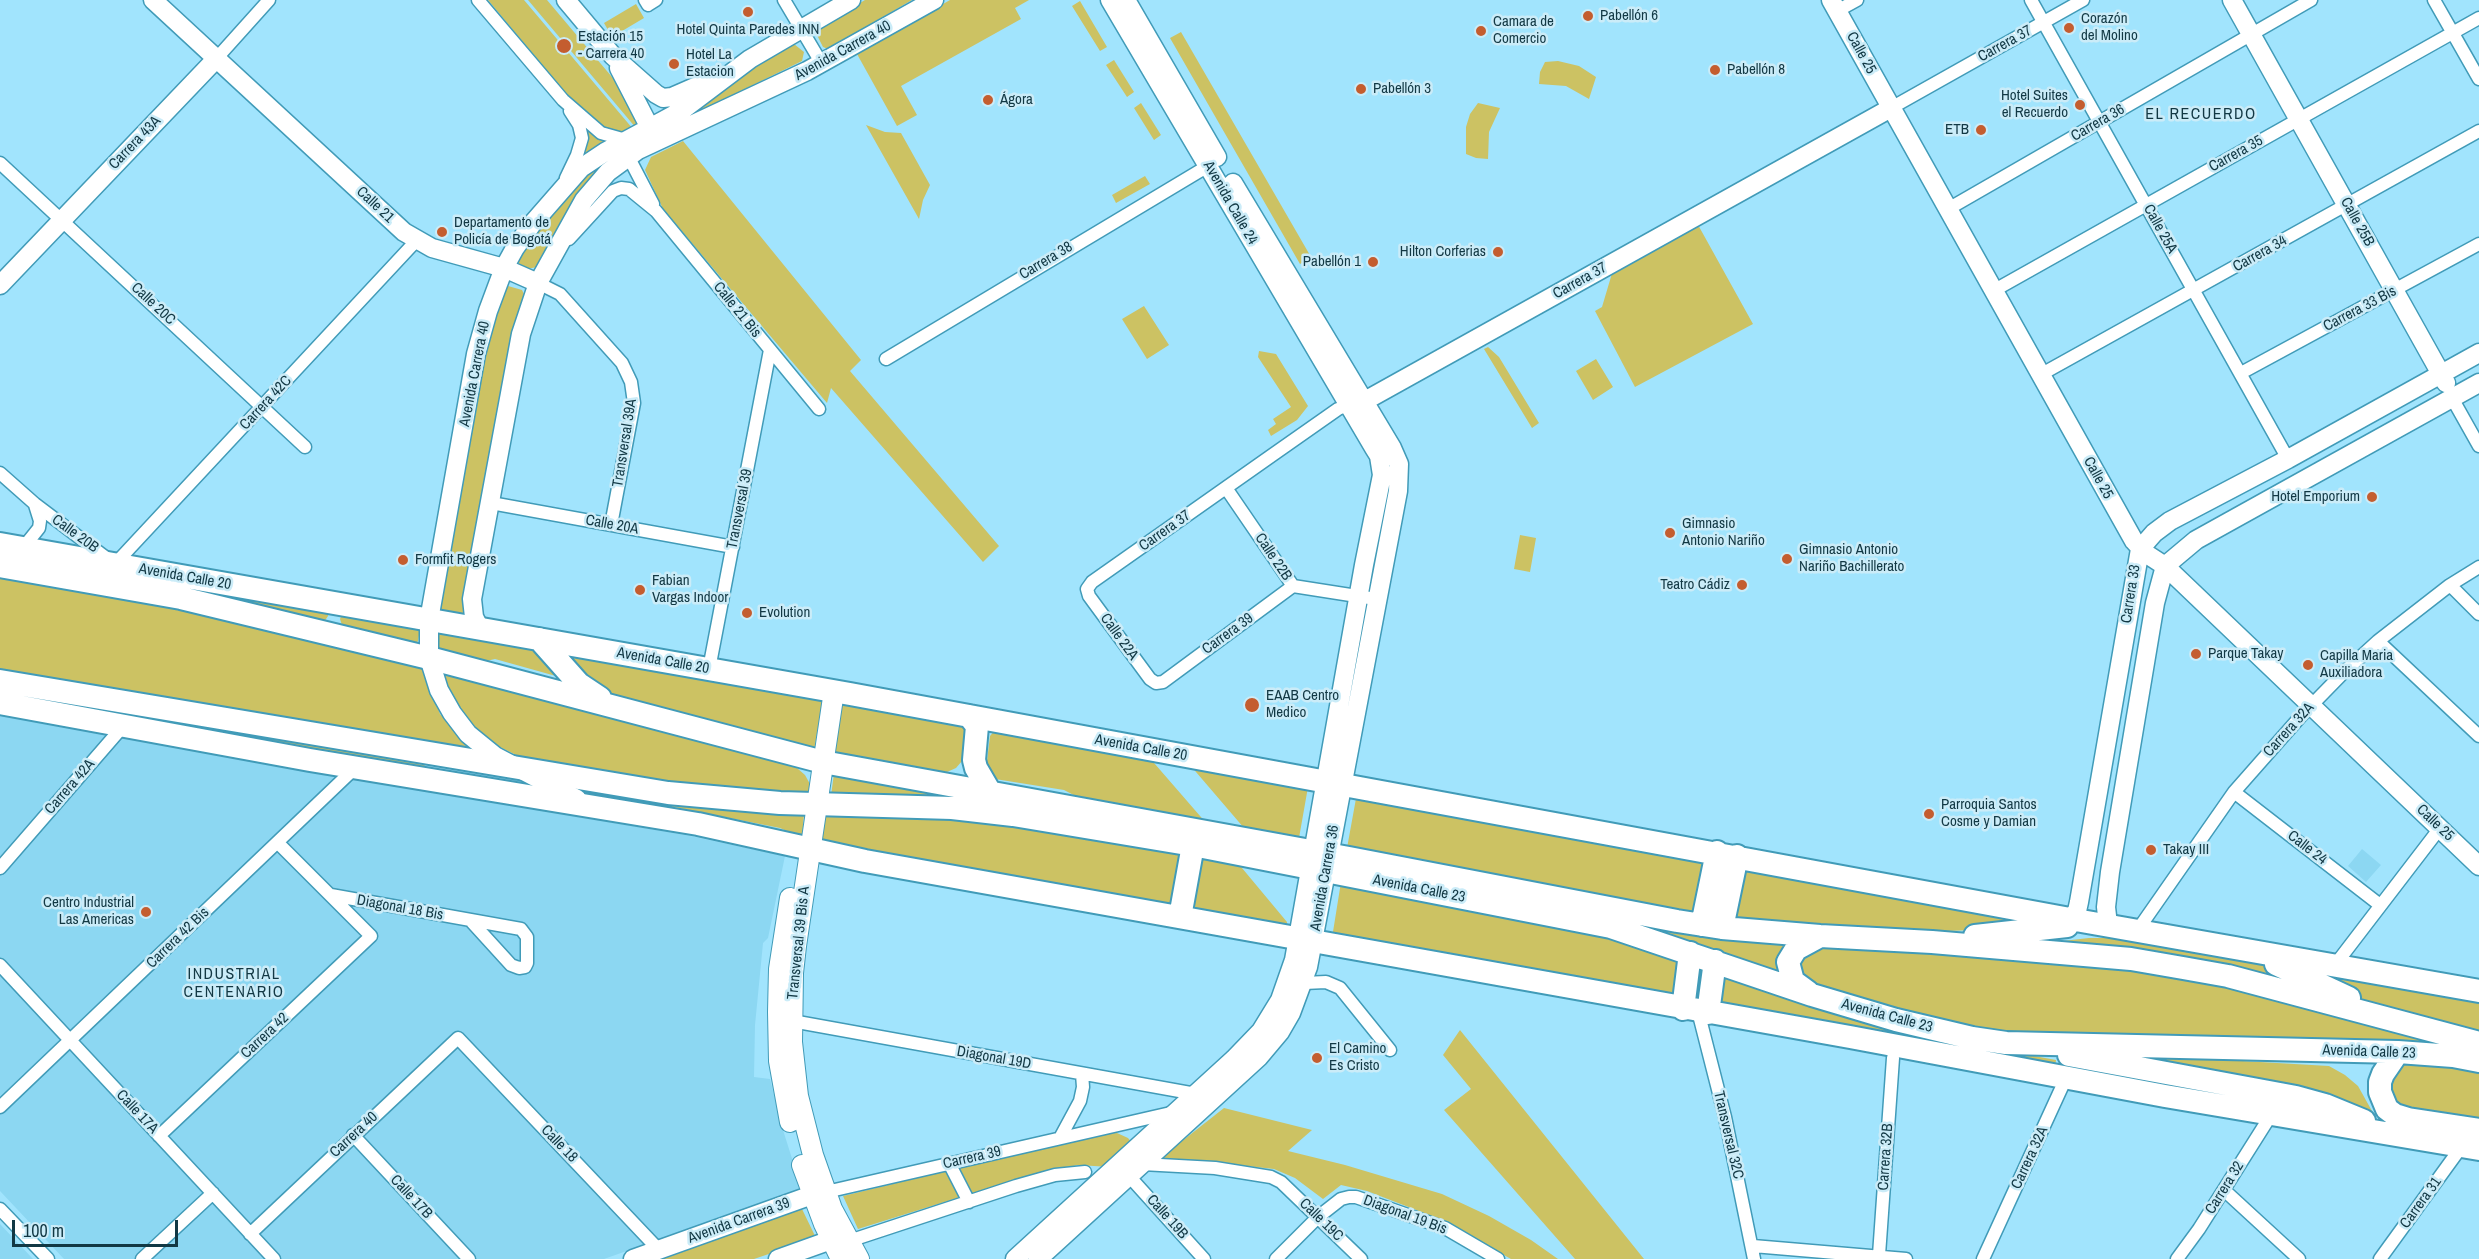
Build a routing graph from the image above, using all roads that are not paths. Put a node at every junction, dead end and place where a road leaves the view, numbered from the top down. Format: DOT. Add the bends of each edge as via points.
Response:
graph roads {
  1 [pos="153,0"];
  2 [pos="269,0"];
  3 [pos="478,0"];
  4 [pos="566,0"];
  5 [pos="784,0"];
  6 [pos="851,0"];
  7 [pos="934,0"];
  8 [pos="1110,0"];
  9 [pos="1126,0"];
  10 [pos="1857,0"];
  11 [pos="2031,0"];
  12 [pos="2083,0"];
  13 [pos="2232,0"];
  14 [pos="2311,0"];
  15 [pos="2434,0"];
  16 [pos="1834,5"];
  17 [pos="2479,18"];
  18 [pos="2044,22"];
  19 [pos="801,29"];
  20 [pos="2452,33"];
  21 [pos="2251,34"];
  22 [pos="613,56"];
  23 [pos="216,59"];
  24 [pos="822,64"];
  25 [pos="737,68"];
  26 [pos="2479,79"];
  27 [pos="563,100"];
  28 [pos="1891,108"];
  29 [pos="2298,119"];
  30 [pos="2100,122"];
  31 [pos="650,128"];
  32 [pos="2479,131"];
  33 [pos="627,148"];
  34 [pos="0,163"];
  35 [pos="1208,166"];
  36 [pos="556,196"];
  37 [pos="2146,205"];
  38 [pos="2348,206"];
  39 [pos="1948,209"];
  40 [pos="656,211"];
  41 [pos="62,220"];
  42 [pos="416,241"];
  43 [pos="2479,244"];
  44 [pos="504,268"];
  45 [pos="541,277"];
  46 [pos="0,285"];
  47 [pos="2194,290"];
  48 [pos="2395,290"];
  49 [pos="1994,291"];
  50 [pos="770,350"];
  51 [pos="2479,353"];
  52 [pos="886,359"];
  53 [pos="622,363"];
  54 [pos="2241,373"];
  55 [pos="2443,374"];
  56 [pos="2040,375"];
  57 [pos="2479,383"];
  58 [pos="2452,398"];
  59 [pos="1355,403"];
  60 [pos="263,407"];
  61 [pos="819,409"];
  62 [pos="2479,446"];
  63 [pos="304,447"];
  64 [pos="2288,459"];
  65 [pos="0,472"];
  66 [pos="1226,488"];
  67 [pos="491,503"];
  68 [pos="34,504"];
  69 [pos="611,525"];
  70 [pos="0,544"];
  71 [pos="733,547"];
  72 [pos="23,548"];
  73 [pos="2140,549"];
  74 [pos="0,566"];
  75 [pos="2164,566"];
  76 [pos="2479,567"];
  77 [pos="113,574"];
  78 [pos="1092,582"];
  79 [pos="2450,585"];
  80 [pos="1293,586"];
  81 [pos="1367,598"];
  82 [pos="2202,601"];
  83 [pos="336,603"];
  84 [pos="2154,608"];
  85 [pos="2129,611"];
  86 [pos="2479,614"];
  87 [pos="429,620"];
  88 [pos="480,629"];
  89 [pos="331,634"];
  90 [pos="539,639"];
  91 [pos="2378,641"];
  92 [pos="429,658"];
  93 [pos="709,669"];
  94 [pos="0,681"];
  95 [pos="1163,681"];
  96 [pos="834,691"];
  97 [pos="0,703"];
  98 [pos="141,705"];
  99 [pos="2311,705"];
  100 [pos="614,706"];
  101 [pos="969,716"];
  102 [pos="123,726"];
  103 [pos="2479,736"];
  104 [pos="434,754"];
  105 [pos="823,762"];
  106 [pos="355,768"];
  107 [pos="516,768"];
  108 [pos="450,783"];
  109 [pos="1334,783"];
  110 [pos="990,792"];
  111 [pos="2234,792"];
  112 [pos="668,793"];
  113 [pos="817,804"];
  114 [pos="591,806"];
  115 [pos="2440,828"];
  116 [pos="278,843"];
  117 [pos="1193,845"];
  118 [pos="802,847"];
  119 [pos="1727,854"];
  120 [pos="1320,861"];
  121 [pos="2479,866"];
  122 [pos="2085,867"];
  123 [pos="0,868"];
  124 [pos="2110,872"];
  125 [pos="331,895"];
  126 [pos="2380,905"];
  127 [pos="1179,918"];
  128 [pos="2070,919"];
  129 [pos="470,920"];
  130 [pos="2108,925"];
  131 [pos="1712,926"];
  132 [pos="2137,931"];
  133 [pos="1821,936"];
  134 [pos="1305,940"];
  135 [pos="1932,942"];
  136 [pos="2232,948"];
  137 [pos="1690,953"];
  138 [pos="1715,961"];
  139 [pos="2335,964"];
  140 [pos="0,965"];
  141 [pos="1304,983"];
  142 [pos="2479,990"];
  143 [pos="1812,995"];
  144 [pos="1696,1011"];
  145 [pos="2394,1020"];
  146 [pos="792,1021"];
  147 [pos="458,1038"];
  148 [pos="71,1041"];
  149 [pos="2006,1043"];
  150 [pos="2479,1043"];
  151 [pos="1390,1050"];
  152 [pos="2398,1052"];
  153 [pos="2064,1054"];
  154 [pos="1893,1058"];
  155 [pos="2479,1061"];
  156 [pos="1082,1074"];
  157 [pos="2066,1078"];
  158 [pos="1196,1094"];
  159 [pos="0,1107"];
  160 [pos="1176,1112"];
  161 [pos="2271,1115"];
  162 [pos="1119,1124"];
  163 [pos="2479,1130"];
  164 [pos="353,1135"];
  165 [pos="159,1136"];
  166 [pos="2399,1136"];
  167 [pos="1060,1138"];
  168 [pos="2470,1148"];
  169 [pos="1136,1159"];
  170 [pos="949,1163"];
  171 [pos="1085,1172"];
  172 [pos="2224,1190"];
  173 [pos="213,1193"];
  174 [pos="819,1193"];
  175 [pos="969,1202"];
  176 [pos="0,1209"];
  177 [pos="1318,1217"];
  178 [pos="250,1234"];
  179 [pos="1753,1246"];
  180 [pos="841,1247"];
  181 [pos="659,1250"];
  182 [pos="1879,1255"];
  183 [pos="48,1259"];
  184 [pos="142,1259"];
  185 [pos="274,1259"];
  186 [pos="469,1259"];
  187 [pos="633,1259"];
  188 [pos="778,1259"];
  189 [pos="859,1259"];
  190 [pos="1015,1259"];
  191 [pos="1038,1259"];
  192 [pos="1204,1259"];
  193 [pos="1276,1259"];
  194 [pos="1361,1259"];
  195 [pos="1498,1259"];
  196 [pos="1754,1259"];
  197 [pos="1906,1259"];
  198 [pos="1983,1259"];
  199 [pos="2177,1259"];
  200 [pos="2299,1259"];
  201 [pos="2380,1259"];
  1 -- 23 [label="main road, Calle 21"];
  2 -- 23 [label="street, Carrera 43A"];
  3 -- 27 [label="street"];
  4 -- 22 [label="main road"];
  5 -- 19 [label="street"];
  6 -- 19 [label="main road, Avenida Carrera 40"];
  7 -- 24 [label="main road, Avenida Carrera 40"];
  8 -- 35 [label="main road, Avenida Calle 24"];
  9 -- 59 [label="main road, Avenida Calle 24"];
  10 -- 16 [label="street"];
  11 -- 18 [label="street, Calle 25A"];
  12 -- 18 [label="street, Carrera 37"];
  13 -- 21 [label="main road, Calle 25B"];
  14 -- 21 [label="street, Carrera 36"];
  15 -- 20 [label="street"];
  16 -- 28 [label="main road, Calle 25"];
  17 -- 20 [label="street, Carrera 35"];
  18 -- 28 [label="street, Carrera 37"];
  18 -- 30 [label="street, Calle 25A"];
  19 -- 24 [label="street"];
  19 -- 25 [label="main road, Avenida Carrera 40"];
  20 -- 26 [label="street"];
  20 -- 29 [label="street, Carrera 35"];
  21 -- 29 [label="main road, Calle 25B"];
  21 -- 30 [label="street, Carrera 36"];
  22 -- 25 [label="main road" via="644,86 663,98"];
  22 -- 31 [label="main road"];
  23 -- 41 [label="main road, Carrera 43A"];
  23 -- 42 [label="main road, Calle 21"];
  24 -- 33 [label="main road, Avenida Carrera 40" via="685,127"];
  25 -- 31 [label="main road, Avenida Carrera 40" via="681,111"];
  27 -- 33 [label="street" via="601,133"];
  27 -- 36 [label="street" via="579,125 582,138"];
  28 -- 39 [label="main road, Calle 25"];
  28 -- 59 [label="main road, Carrera 37"];
  29 -- 37 [label="street, Carrera 35"];
  29 -- 38 [label="main road, Calle 25B"];
  30 -- 37 [label="street, Calle 25A"];
  30 -- 39 [label="street, Carrera 36"];
  31 -- 33 [label="main road, Avenida Carrera 40"];
  32 -- 38 [label="street, Carrera 34"];
  33 -- 36 [label="main road, Avenida Carrera 40" via="582,168"];
  33 -- 40 [label="street, Calle 21 Bis"];
  33 -- 45 [label="main road, Avenida Carrera 40" via="584,200"];
  34 -- 41 [label="street, Calle 20C"];
  35 -- 52 [label="street, Carrera 38"];
  35 -- 59 [label="main road, Avenida Calle 24"];
  36 -- 44 [label="main road, Avenida Carrera 40"];
  37 -- 47 [label="street, Calle 25A"];
  37 -- 49 [label="street, Carrera 35"];
  38 -- 47 [label="street, Carrera 34"];
  38 -- 48 [label="main road, Calle 25B"];
  39 -- 49 [label="main road, Calle 25"];
  40 -- 45 [label="street, Calle 21 Bis" via="629,189 613,191 575,231"];
  40 -- 50 [label="street, Calle 21 Bis"];
  41 -- 46 [label="main road, Carrera 43A"];
  41 -- 60 [label="street, Calle 20C"];
  42 -- 44 [label="main road, Calle 21"];
  42 -- 60 [label="street, Carrera 42C"];
  43 -- 48 [label="street, Carrera 33 Bis"];
  44 -- 45 [label="main road, Calle 21"];
  44 -- 87 [label="main road, Avenida Carrera 40" via="476,354"];
  45 -- 53 [label="street, Calle 21"];
  45 -- 67 [label="main road, Avenida Carrera 40" via="527,311 515,360"];
  47 -- 54 [label="street, Calle 25A"];
  47 -- 56 [label="street, Carrera 34"];
  48 -- 54 [label="street, Carrera 33 Bis"];
  48 -- 55 [label="main road, Calle 25B"];
  49 -- 56 [label="main road, Calle 25"];
  50 -- 61 [label="street, Calle 21 Bis"];
  50 -- 71 [label="street, Transversal 39"];
  51 -- 55 [label="main road, Carrera 33"];
  53 -- 69 [label="street, Transversal 39A" via="631,382 634,403"];
  54 -- 64 [label="street, Calle 25A"];
  55 -- 58 [label="main road, Calle 25B"];
  55 -- 64 [label="main road, Carrera 33"];
  56 -- 73 [label="main road, Calle 25"];
  57 -- 58 [label="main road, Carrera 33"];
  58 -- 62 [label="street, Calle 25B"];
  58 -- 75 [label="main road, Carrera 33" via="2196,540"];
  59 -- 66 [label="street, Carrera 37" via="1338,409"];
  59 -- 81 [label="main road, Avenida Carrera 36" via="1378,456 1382,476"];
  60 -- 63 [label="street, Calle 20C"];
  60 -- 77 [label="street, Carrera 42C"];
  64 -- 73 [label="main road, Carrera 33" via="2169,521"];
  65 -- 68 [label="street, Calle 20B"];
  66 -- 78 [label="street, Carrera 37"];
  66 -- 80 [label="street, Calle 22B"];
  67 -- 69 [label="street, Calle 20A"];
  67 -- 88 [label="main road, Avenida Carrera 40" via="472,599 472,611"];
  68 -- 72 [label="street, Calle 20B" via="39,528"];
  68 -- 77 [label="street, Calle 20B"];
  69 -- 71 [label="street, Calle 20A"];
  70 -- 72 [label="highway, Avenida Calle 20"];
  71 -- 93 [label="street, Transversal 39"];
  72 -- 77 [label="highway, Avenida Calle 20"];
  73 -- 75 [label="main road, Calle 25"];
  73 -- 85 [label="main road, Carrera 33"];
  74 -- 77 [label="highway, Avenida Calle 20"];
  75 -- 82 [label="main road, Calle 25"];
  75 -- 84 [label="main road, Carrera 33"];
  76 -- 79 [label="street, Carrera 32A"];
  77 -- 83 [label="highway, Avenida Calle 20"];
  77 -- 89 [label="highway, Avenida Calle 20" via="180,598"];
  78 -- 95 [label="street, Calle 22A" via="1088,593 1096,606 1150,679 1156,683"];
  79 -- 86 [label="street"];
  79 -- 91 [label="street, Carrera 32A"];
  80 -- 81 [label="street, Calle 22B"];
  80 -- 95 [label="street, Carrera 39"];
  81 -- 109 [label="main road, Avenida Carrera 36"];
  82 -- 84 [label="main road" via="2173,594 2162,597"];
  82 -- 99 [label="main road, Calle 25"];
  83 -- 87 [label="highway, Avenida Calle 20"];
  83 -- 89 [label="highway"];
  84 -- 85 [label="main road"];
  84 -- 124 [label="main road, Carrera 33"];
  85 -- 122 [label="main road, Carrera 33"];
  87 -- 88 [label="highway, Avenida Calle 20"];
  87 -- 92 [label="main road, Avenida Carrera 40"];
  88 -- 90 [label="highway, Avenida Calle 20"];
  89 -- 92 [label="highway, Avenida Calle 20"];
  90 -- 93 [label="highway, Avenida Calle 20"];
  90 -- 100 [label="highway" via="579,684"];
  91 -- 99 [label="street, Carrera 32A"];
  91 -- 103 [label="street"];
  92 -- 100 [label="highway, Avenida Calle 20"];
  92 -- 107 [label="main road, Avenida Carrera 40" via="439,690 461,726 478,743"];
  93 -- 96 [label="highway, Avenida Calle 20"];
  94 -- 98 [label="highway"];
  96 -- 101 [label="highway, Avenida Calle 20"];
  96 -- 105 [label="main road, Transversal 39 Bis A"];
  97 -- 102 [label="highway"];
  98 -- 102 [label="street, Carrera 42A"];
  98 -- 104 [label="highway"];
  99 -- 111 [label="street, Carrera 32A"];
  99 -- 115 [label="main road, Calle 25"];
  100 -- 105 [label="highway, Avenida Calle 20"];
  101 -- 109 [label="highway, Avenida Calle 20"];
  101 -- 110 [label="highway" via="977,726 976,768"];
  102 -- 106 [label="highway"];
  102 -- 123 [label="street, Carrera 42A"];
  104 -- 107 [label="highway"];
  104 -- 108 [label="highway"];
  105 -- 110 [label="highway, Avenida Calle 20"];
  105 -- 113 [label="main road, Transversal 39 Bis A"];
  106 -- 108 [label="highway"];
  106 -- 116 [label="street, Carrera 42 Bis"];
  107 -- 112 [label="highway"];
  107 -- 114 [label="main road, Avenida Carrera 40"];
  108 -- 114 [label="highway"];
  109 -- 119 [label="highway"];
  109 -- 120 [label="main road, Avenida Carrera 36"];
  110 -- 120 [label="highway, Avenida Calle 20"];
  111 -- 126 [label="street, Calle 24"];
  111 -- 132 [label="street, Carrera 32A"];
  112 -- 113 [label="highway"];
  112 -- 114 [label="highway"];
  113 -- 117 [label="highway" via="962,809"];
  113 -- 118 [label="main road, Transversal 39 Bis A"];
  114 -- 118 [label="highway" via="718,827"];
  115 -- 121 [label="main road, Calle 25"];
  115 -- 126 [label="street"];
  116 -- 125 [label="street"];
  116 -- 148 [label="street, Carrera 42 Bis"];
  117 -- 120 [label="highway"];
  117 -- 127 [label="highway"];
  118 -- 127 [label="highway"];
  118 -- 146 [label="main road, Transversal 39 Bis A"];
  118 -- 174 [label="main road, Transversal 39 Bis A" via="795,864 779,969 779,1061 789,1120"];
  119 -- 128 [label="highway"];
  119 -- 131 [label="highway"];
  120 -- 131 [label="highway, Avenida Calle 23"];
  120 -- 134 [label="main road, Avenida Carrera 36"];
  120 -- 137 [label="highway, Avenida Calle 23" via="1587,921"];
  122 -- 124 [label="main road"];
  122 -- 128 [label="main road, Carrera 33" via="2078,907"];
  124 -- 130 [label="main road, Carrera 33"];
  125 -- 129 [label="street, Diagonal 18 Bis"];
  125 -- 165 [label="street, Carrera 42" via="371,936"];
  126 -- 139 [label="street"];
  127 -- 134 [label="highway"];
  128 -- 130 [label="highway"];
  129 -- 129 [label="street, Diagonal 18 Bis" via="525,933 525,966 511,965"];
  130 -- 132 [label="highway"];
  130 -- 135 [label="highway" via="2052,926"];
  131 -- 133 [label="highway, Avenida Calle 23"];
  132 -- 136 [label="highway"];
  133 -- 135 [label="highway, Avenida Calle 23"];
  133 -- 143 [label="highway" via="1796,949 1788,962 1793,981"];
  134 -- 141 [label="main road, Avenida Carrera 36"];
  134 -- 144 [label="highway, Avenida Calle 23"];
  134 -- 158 [label="main road, Avenida Carrera 36" via="1271,1017"];
  135 -- 145 [label="highway, Avenida Calle 23" via="2183,968 2228,976"];
  136 -- 139 [label="highway"];
  136 -- 145 [label="highway" via="2300,974"];
  137 -- 138 [label="highway, Avenida Calle 23"];
  137 -- 144 [label="highway"];
  138 -- 143 [label="highway, Avenida Calle 23"];
  138 -- 144 [label="highway"];
  139 -- 142 [label="highway"];
  140 -- 148 [label="street, Calle 17A"];
  141 -- 151 [label="street" via="1326,982 1340,988"];
  141 -- 169 [label="main road, Avenida Carrera 36" via="1292,1014 1271,1043"];
  143 -- 149 [label="highway, Avenida Calle 23" via="1896,1020"];
  144 -- 157 [label="highway, Avenida Calle 23"];
  144 -- 179 [label="street, Transversal 32C" via="1725,1117"];
  145 -- 150 [label="highway, Avenida Calle 23"];
  146 -- 156 [label="street, Diagonal 19D"];
  146 -- 174 [label="main road, Transversal 39 Bis A" via="798,1096"];
  147 -- 164 [label="street, Carrera 40"];
  147 -- 181 [label="street, Calle 18"];
  148 -- 159 [label="street, Carrera 42 Bis"];
  148 -- 165 [label="street, Calle 17A"];
  149 -- 152 [label="highway, Avenida Calle 23"];
  149 -- 153 [label="highway"];
  152 -- 155 [label="highway, Avenida Calle 23"];
  152 -- 163 [label="highway" via="2380,1082 2387,1109 2408,1119"];
  153 -- 157 [label="street, Carrera 32A"];
  153 -- 166 [label="highway" via="2296,1097"];
  154 -- 182 [label="street, Carrera 32B"];
  156 -- 158 [label="street, Diagonal 19D"];
  156 -- 167 [label="street" via="1080,1101"];
  157 -- 161 [label="highway, Avenida Calle 23"];
  157 -- 198 [label="street, Carrera 32A"];
  158 -- 160 [label="main road, Avenida Carrera 36"];
  160 -- 162 [label="street, Carrera 39"];
  160 -- 169 [label="main road, Avenida Carrera 36"];
  161 -- 166 [label="highway, Avenida Calle 23"];
  161 -- 172 [label="street, Carrera 32"];
  162 -- 167 [label="street, Carrera 39"];
  162 -- 169 [label="street" via="1133,1134"];
  164 -- 178 [label="street, Carrera 40"];
  164 -- 186 [label="street, Calle 17B"];
  165 -- 173 [label="street, Calle 17A"];
  166 -- 168 [label="highway, Avenida Calle 23"];
  167 -- 170 [label="street, Carrera 39"];
  168 -- 201 [label="street, Carrera 31"];
  169 -- 177 [label="street, Calle 19C" via="1257,1173 1281,1182"];
  169 -- 190 [label="main road, Avenida Carrera 36"];
  169 -- 191 [label="main road, Avenida Carrera 36"];
  169 -- 192 [label="street, Calle 19B"];
  170 -- 174 [label="street, Carrera 39"];
  170 -- 175 [label="street"];
  171 -- 175 [label="street" via="1055,1175"];
  172 -- 199 [label="street, Carrera 32"];
  172 -- 200 [label="street"];
  173 -- 178 [label="street, Calle 17A"];
  173 -- 184 [label="street"];
  174 -- 180 [label="main road"];
  174 -- 181 [label="main road, Avenida Carrera 39"];
  175 -- 180 [label="street"];
  176 -- 183 [label="street"];
  177 -- 193 [label="street"];
  177 -- 194 [label="street, Calle 19C"];
  177 -- 195 [label="street, Diagonal 19 Bis" via="1341,1199 1356,1197 1445,1228"];
  178 -- 185 [label="street, Calle 17A"];
  179 -- 182 [label="street"];
  179 -- 196 [label="street, Transversal 32C"];
  180 -- 188 [label="main road"];
  180 -- 189 [label="main road"];
  181 -- 187 [label="main road, Avenida Carrera 39"];
  182 -- 197 [label="street"];
}
